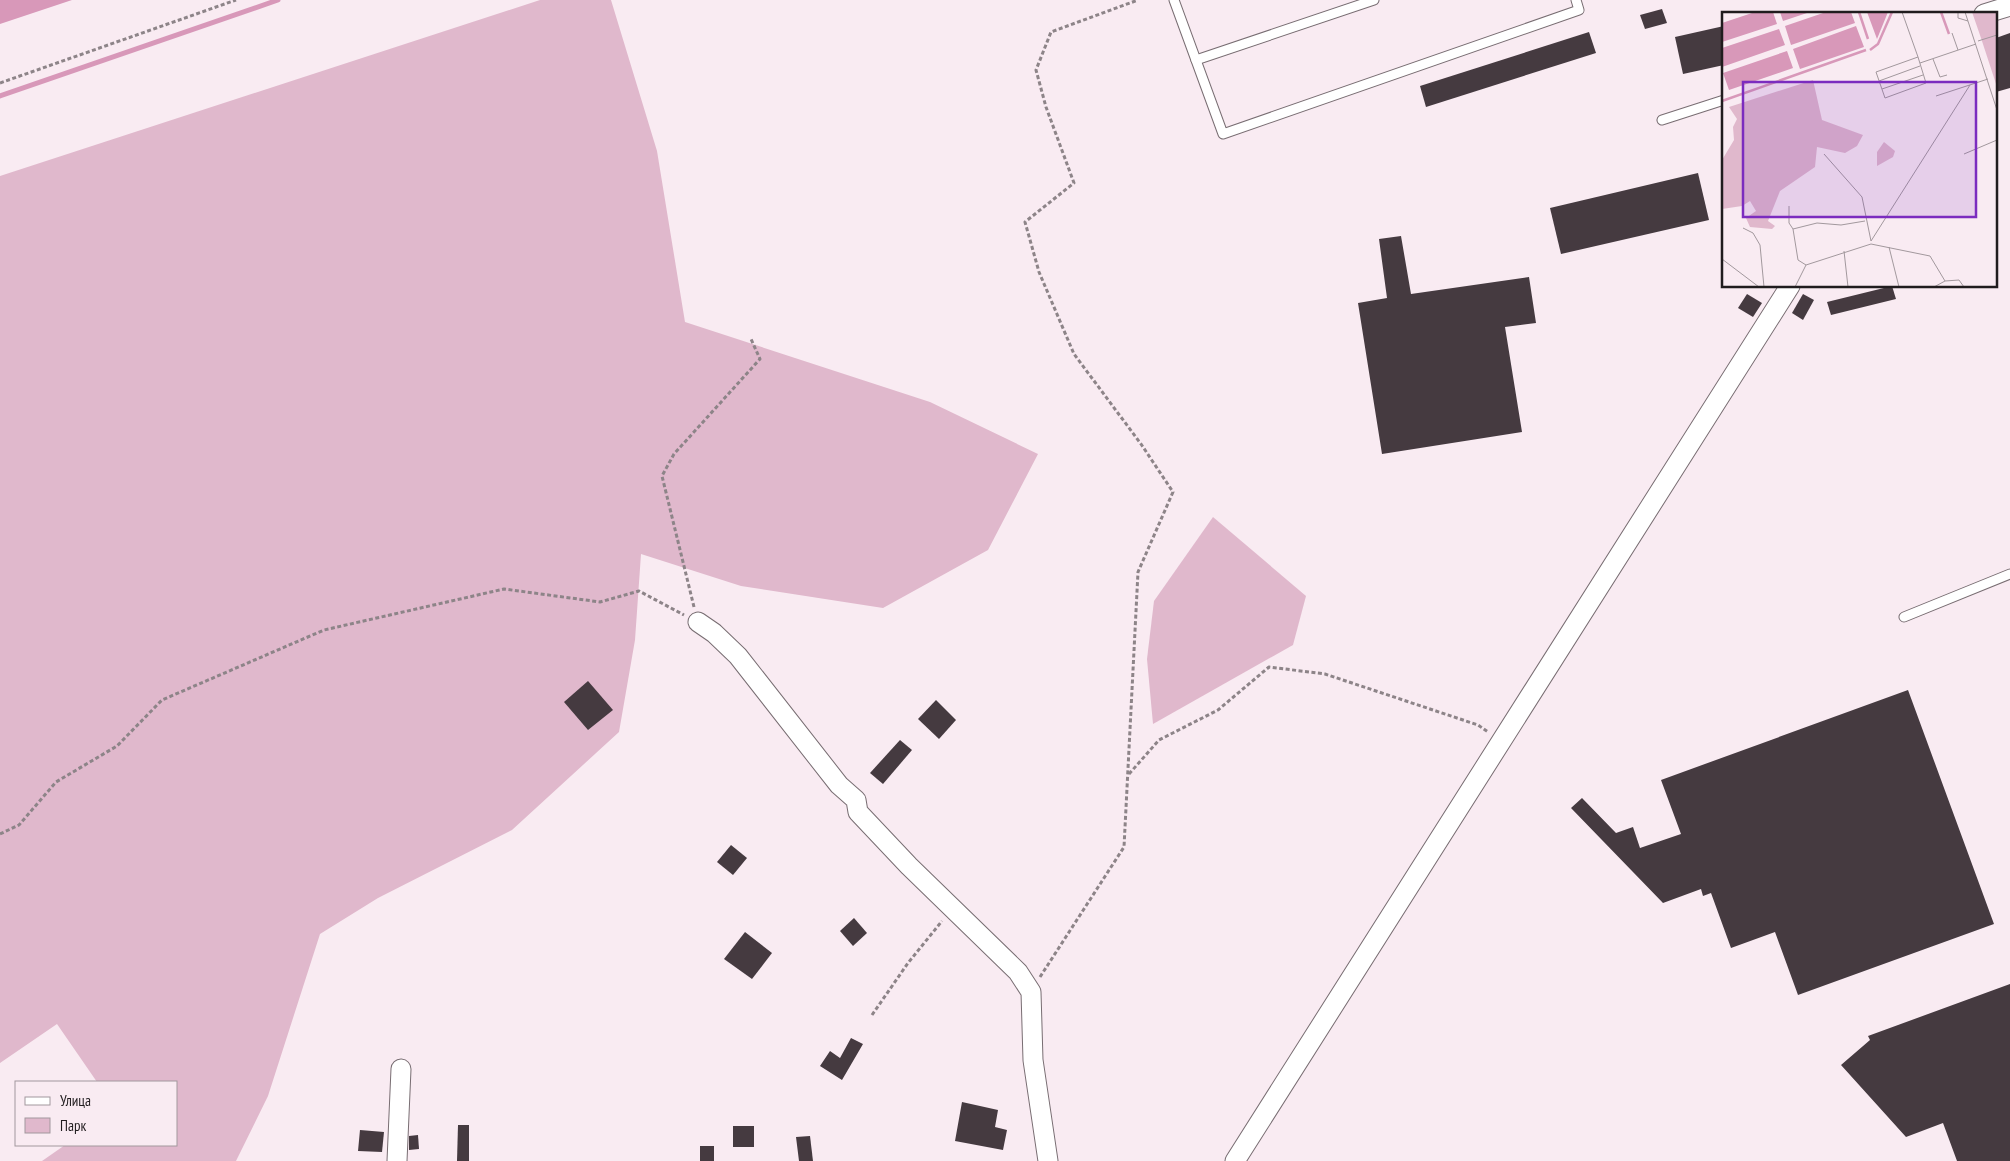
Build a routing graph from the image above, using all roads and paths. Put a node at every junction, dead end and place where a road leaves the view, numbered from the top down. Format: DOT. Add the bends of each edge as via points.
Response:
graph roads {
  1 [pos="236,0"];
  2 [pos="1138,0"];
  3 [pos="1174,0"];
  4 [pos="1374,0"];
  5 [pos="1576,0"];
  6 [pos="2010,6"];
  7 [pos="1990,12"];
  8 [pos="1196,60"];
  9 [pos="0,83"];
  10 [pos="1722,101"];
  11 [pos="1662,120"];
  12 [pos="1789,288"];
  13 [pos="751,339"];
  14 [pos="2010,574"];
  15 [pos="1904,617"];
  16 [pos="698,622"];
  17 [pos="1501,741"];
  18 [pos="1129,774"];
  19 [pos="0,834"];
  20 [pos="953,907"];
  21 [pos="1031,992"];
  22 [pos="872,1015"];
  23 [pos="401,1069"];
  24 [pos="398,1161"];
  25 [pos="1048,1161"];
  26 [pos="1235,1161"];
  1 -- 9 [label="path"];
  2 -- 18 [label="path" via="1051,32 1036,70 1074,184 1025,222 1039,272 1074,354 1173,492 1138,572"];
  3 -- 8 [label="lane"];
  4 -- 8 [label="lane"];
  5 -- 8 [label="lane" via="1579,10 1223,134"];
  6 -- 7 [label="street"];
  10 -- 11 [label="lane"];
  12 -- 17 [label="street"];
  13 -- 16 [label="path" via="760,358 674,454 662,476"];
  14 -- 15 [label="lane"];
  16 -- 19 [label="path" via="639,591 600,602 504,589 324,630 162,700 118,746 56,782 19,825"];
  16 -- 20 [label="street" via="738,656 839,786 856,800 858,812"];
  17 -- 18 [label="path" via="1478,725 1325,674 1268,667 1218,710 1159,740"];
  17 -- 26 [label="street"];
  18 -- 21 [label="path" via="1124,847"];
  20 -- 21 [label="street" via="1018,972"];
  20 -- 22 [label="path"];
  21 -- 25 [label="street" via="1033,1060"];
  23 -- 24 [label="street"];
}
